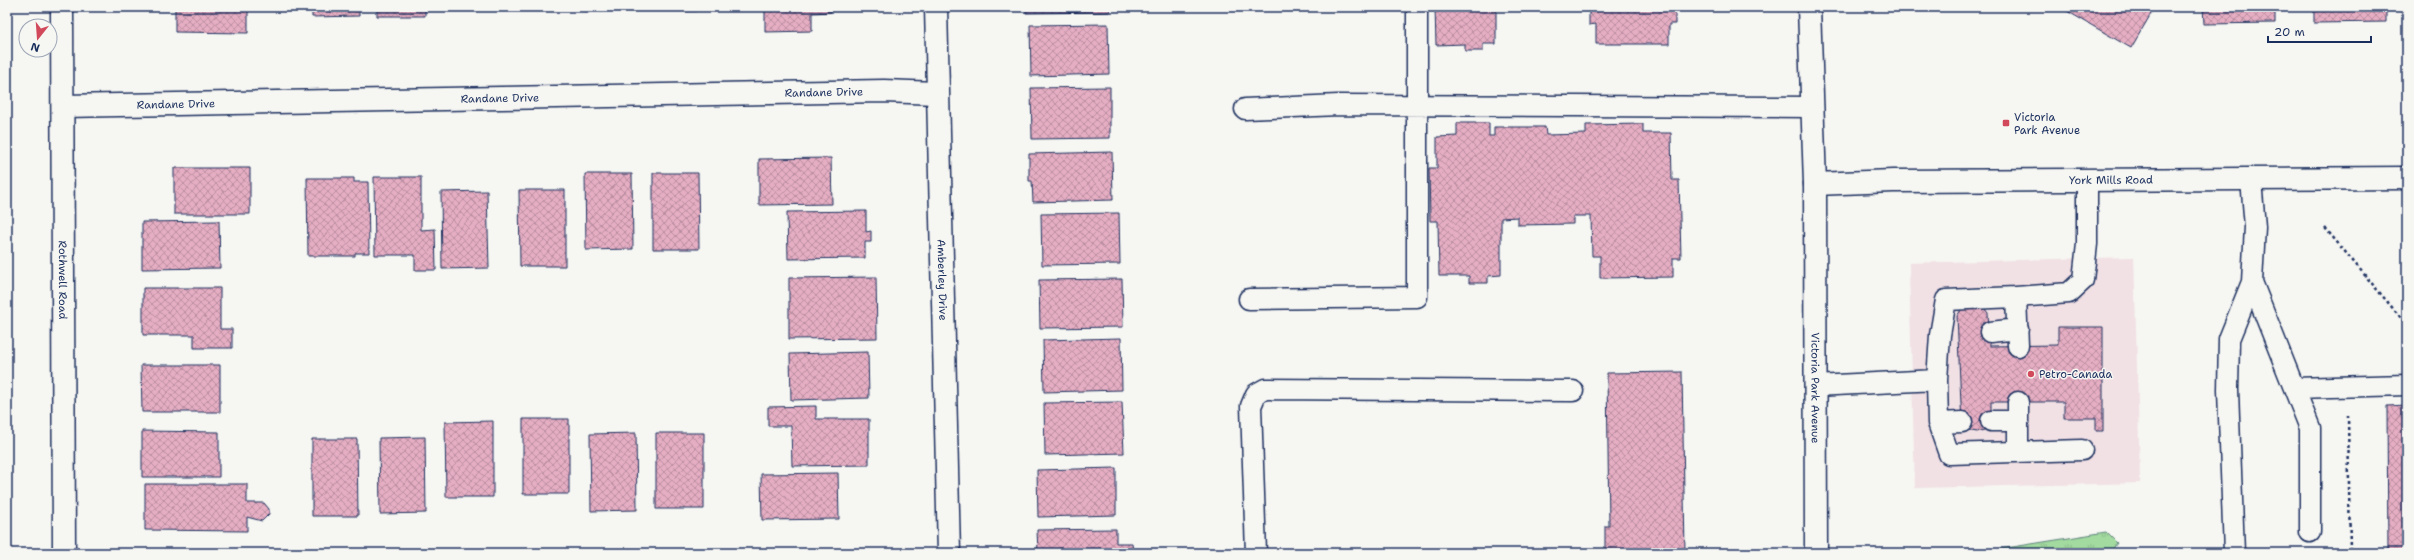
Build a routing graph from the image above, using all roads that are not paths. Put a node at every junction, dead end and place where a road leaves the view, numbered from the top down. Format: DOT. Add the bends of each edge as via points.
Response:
graph roads {
  1 [pos="62,7"];
  2 [pos="936,7"];
  3 [pos="1417,7"];
  4 [pos="1809,7"];
  5 [pos="936,93"];
  6 [pos="63,106"];
  7 [pos="1419,107"];
  8 [pos="1812,107"];
  9 [pos="1245,109"];
  10 [pos="2407,178"];
  11 [pos="2087,180"];
  12 [pos="2252,180"];
  13 [pos="1815,184"];
  14 [pos="2252,282"];
  15 [pos="2016,298"];
  16 [pos="1249,299"];
  17 [pos="1990,332"];
  18 [pos="1937,380"];
  19 [pos="2407,385"];
  20 [pos="1816,386"];
  21 [pos="2294,388"];
  22 [pos="1573,391"];
  23 [pos="1991,420"];
  24 [pos="1962,422"];
  25 [pos="1938,423"];
  26 [pos="2018,450"];
  27 [pos="2082,450"];
  28 [pos="2310,532"];
  29 [pos="64,553"];
  30 [pos="949,553"];
  31 [pos="1256,553"];
  32 [pos="1816,553"];
  33 [pos="2234,553"];
  1 -- 6 [label="street, Rothwell Road"];
  2 -- 5 [label="street, Amberley Drive"];
  3 -- 7 [label="lane"];
  4 -- 8 [label="street, Victoria Park Avenue"];
  5 -- 6 [label="street, Randane Drive" via="884,91"];
  5 -- 30 [label="street, Amberley Drive"];
  6 -- 29 [label="street, Rothwell Road"];
  7 -- 8 [label="lane"];
  7 -- 9 [label="lane"];
  7 -- 16 [label="lane" via="1417,297"];
  8 -- 13 [label="street, Victoria Park Avenue"];
  10 -- 12 [label="street, York Mills Road"];
  11 -- 12 [label="street, York Mills Road"];
  11 -- 13 [label="street, York Mills Road"];
  11 -- 15 [label="lane" via="2087,244 2083,280 2069,293"];
  12 -- 14 [label="lane" via="2255,227"];
  13 -- 20 [label="street, Victoria Park Avenue"];
  14 -- 21 [label="lane"];
  14 -- 33 [label="lane" via="2229,339 2228,390"];
  15 -- 17 [label="lane" via="2018,338"];
  15 -- 18 [label="lane" via="1946,300 1949,335"];
  18 -- 20 [label="lane"];
  18 -- 25 [label="lane"];
  19 -- 21 [label="lane"];
  20 -- 32 [label="street, Victoria Park Avenue"];
  21 -- 28 [label="lane" via="2310,428"];
  22 -- 31 [label="lane" via="1261,391 1256,394 1251,406"];
  23 -- 26 [label="lane" via="2018,411"];
  24 -- 25 [label="lane"];
  25 -- 26 [label="lane" via="1949,454"];
  26 -- 27 [label="lane"];
}
